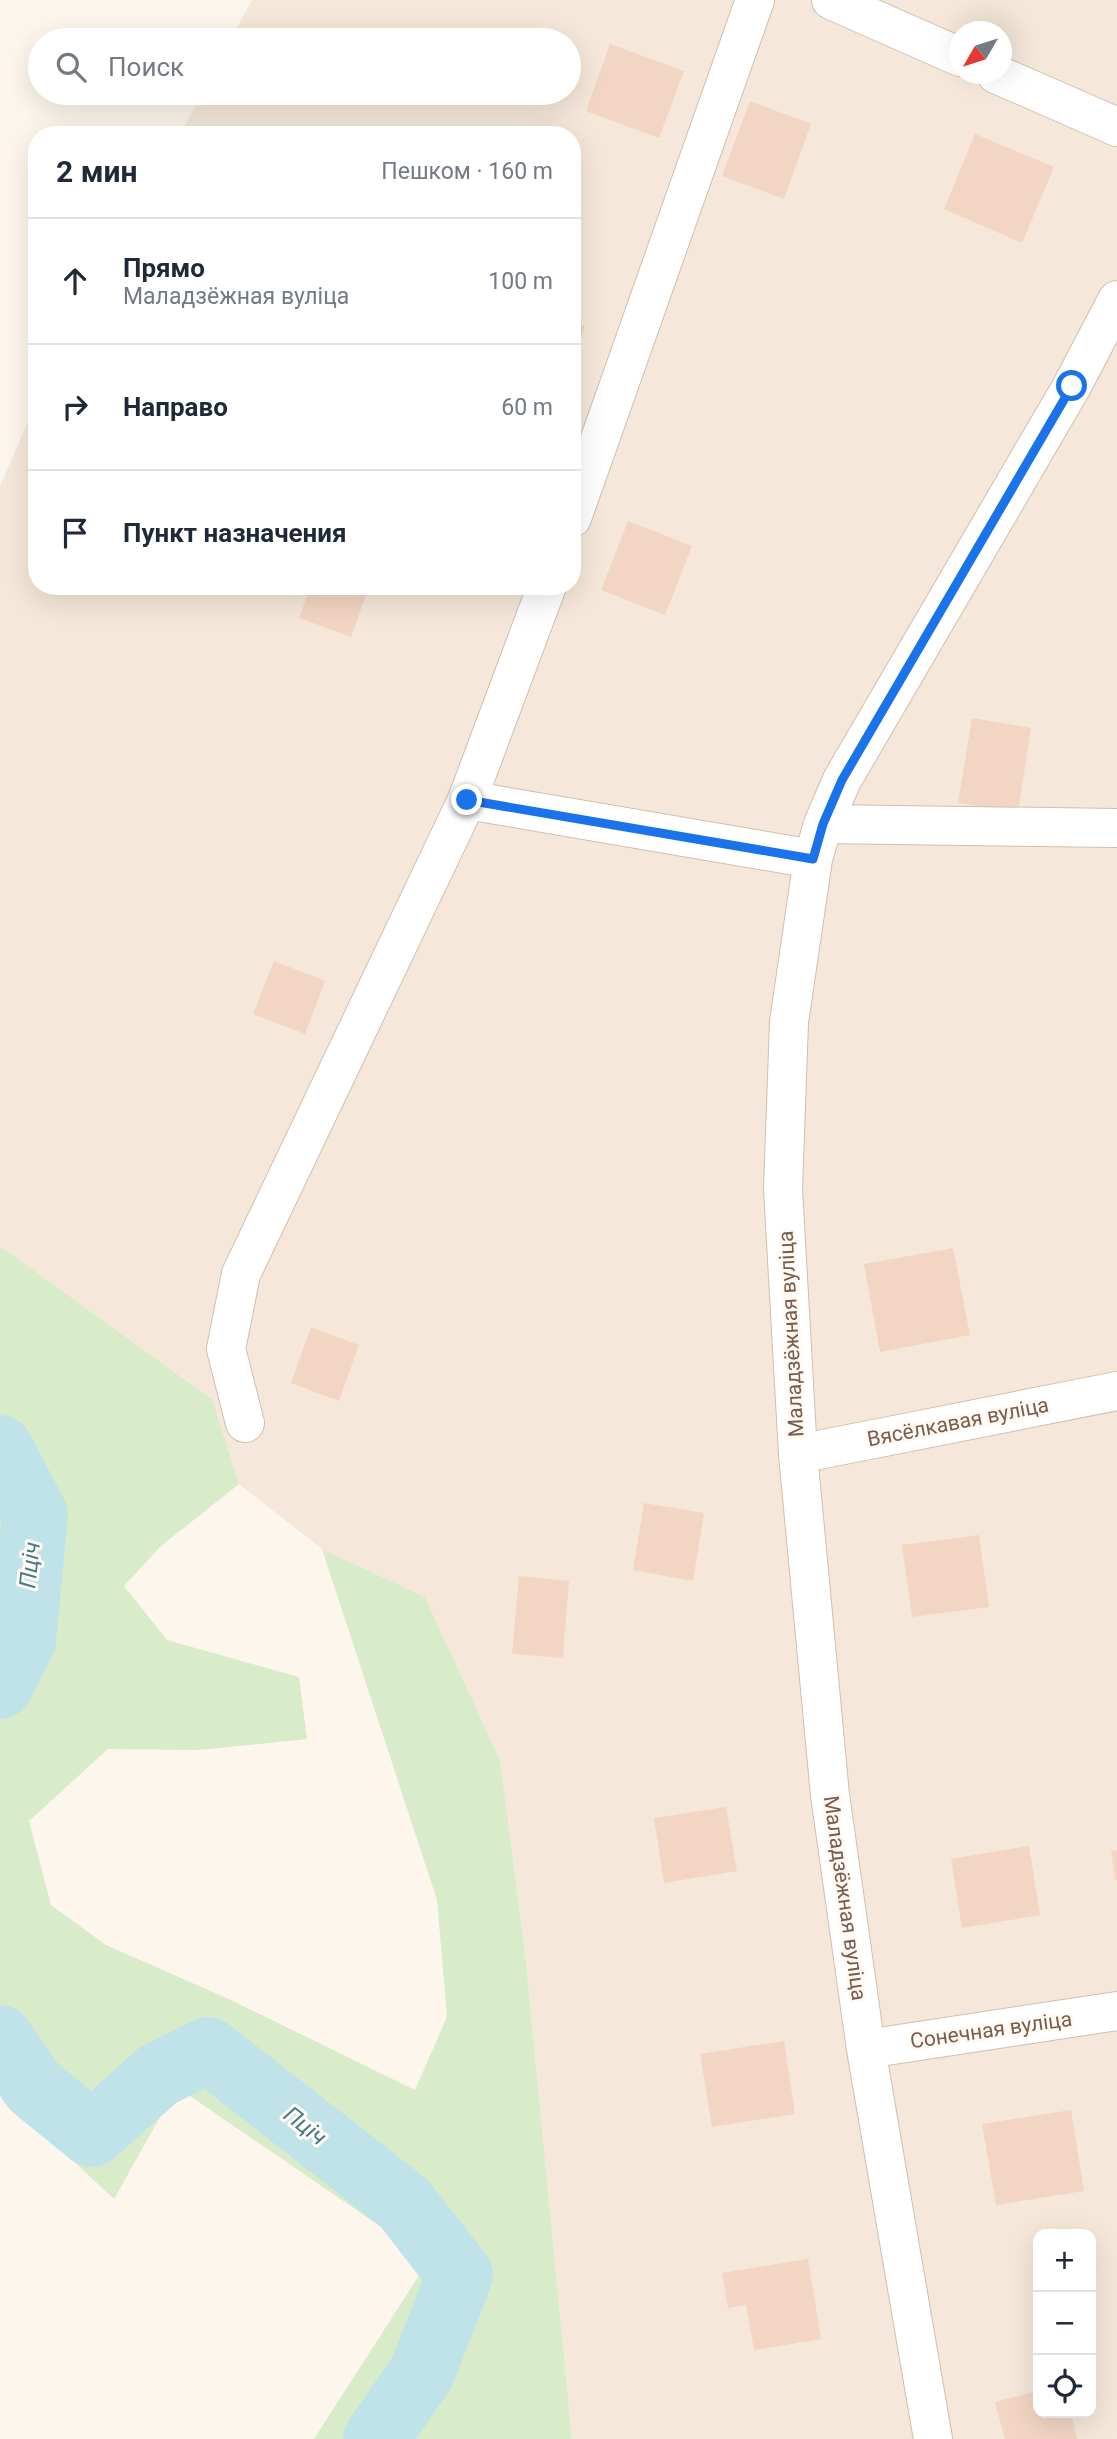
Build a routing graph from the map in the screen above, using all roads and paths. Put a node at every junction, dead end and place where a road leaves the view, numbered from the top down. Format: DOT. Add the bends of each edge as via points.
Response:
graph roads {
  1 [pos="755,0"];
  2 [pos="831,0"];
  3 [pos="949,52"];
  4 [pos="1012,81"];
  5 [pos="1117,127"];
  6 [pos="1117,300"];
  7 [pos="581,493"];
  8 [pos="544,595"];
  9 [pos="467,800"];
  10 [pos="1117,828"];
  11 [pos="818,841"];
  12 [pos="1117,1391"];
  13 [pos="245,1423"];
  14 [pos="798,1454"];
  15 [pos="1117,2011"];
  16 [pos="866,2049"];
  17 [pos="933,2439"];
  1 -- 7 [label="street"];
  2 -- 3 [label="street"];
  4 -- 5 [label="street"];
  6 -- 11 [label="street, Маладзёжная вуліца" via="1072,386 842,780"];
  8 -- 9 [label="street"];
  9 -- 11 [label="street"];
  9 -- 13 [label="street" via="240,1274 226,1349"];
  10 -- 11 [label="street"];
  11 -- 14 [label="street, Маладзёжная вуліца" via="789,1022 782,1189"];
  12 -- 14 [label="street, Вясёлкавая вуліца"];
  14 -- 16 [label="street, Маладзёжная вуліца" via="830,1795"];
  15 -- 16 [label="street, Сонечная вуліца"];
  16 -- 17 [label="street, Маладзёжная вуліца"];
}
